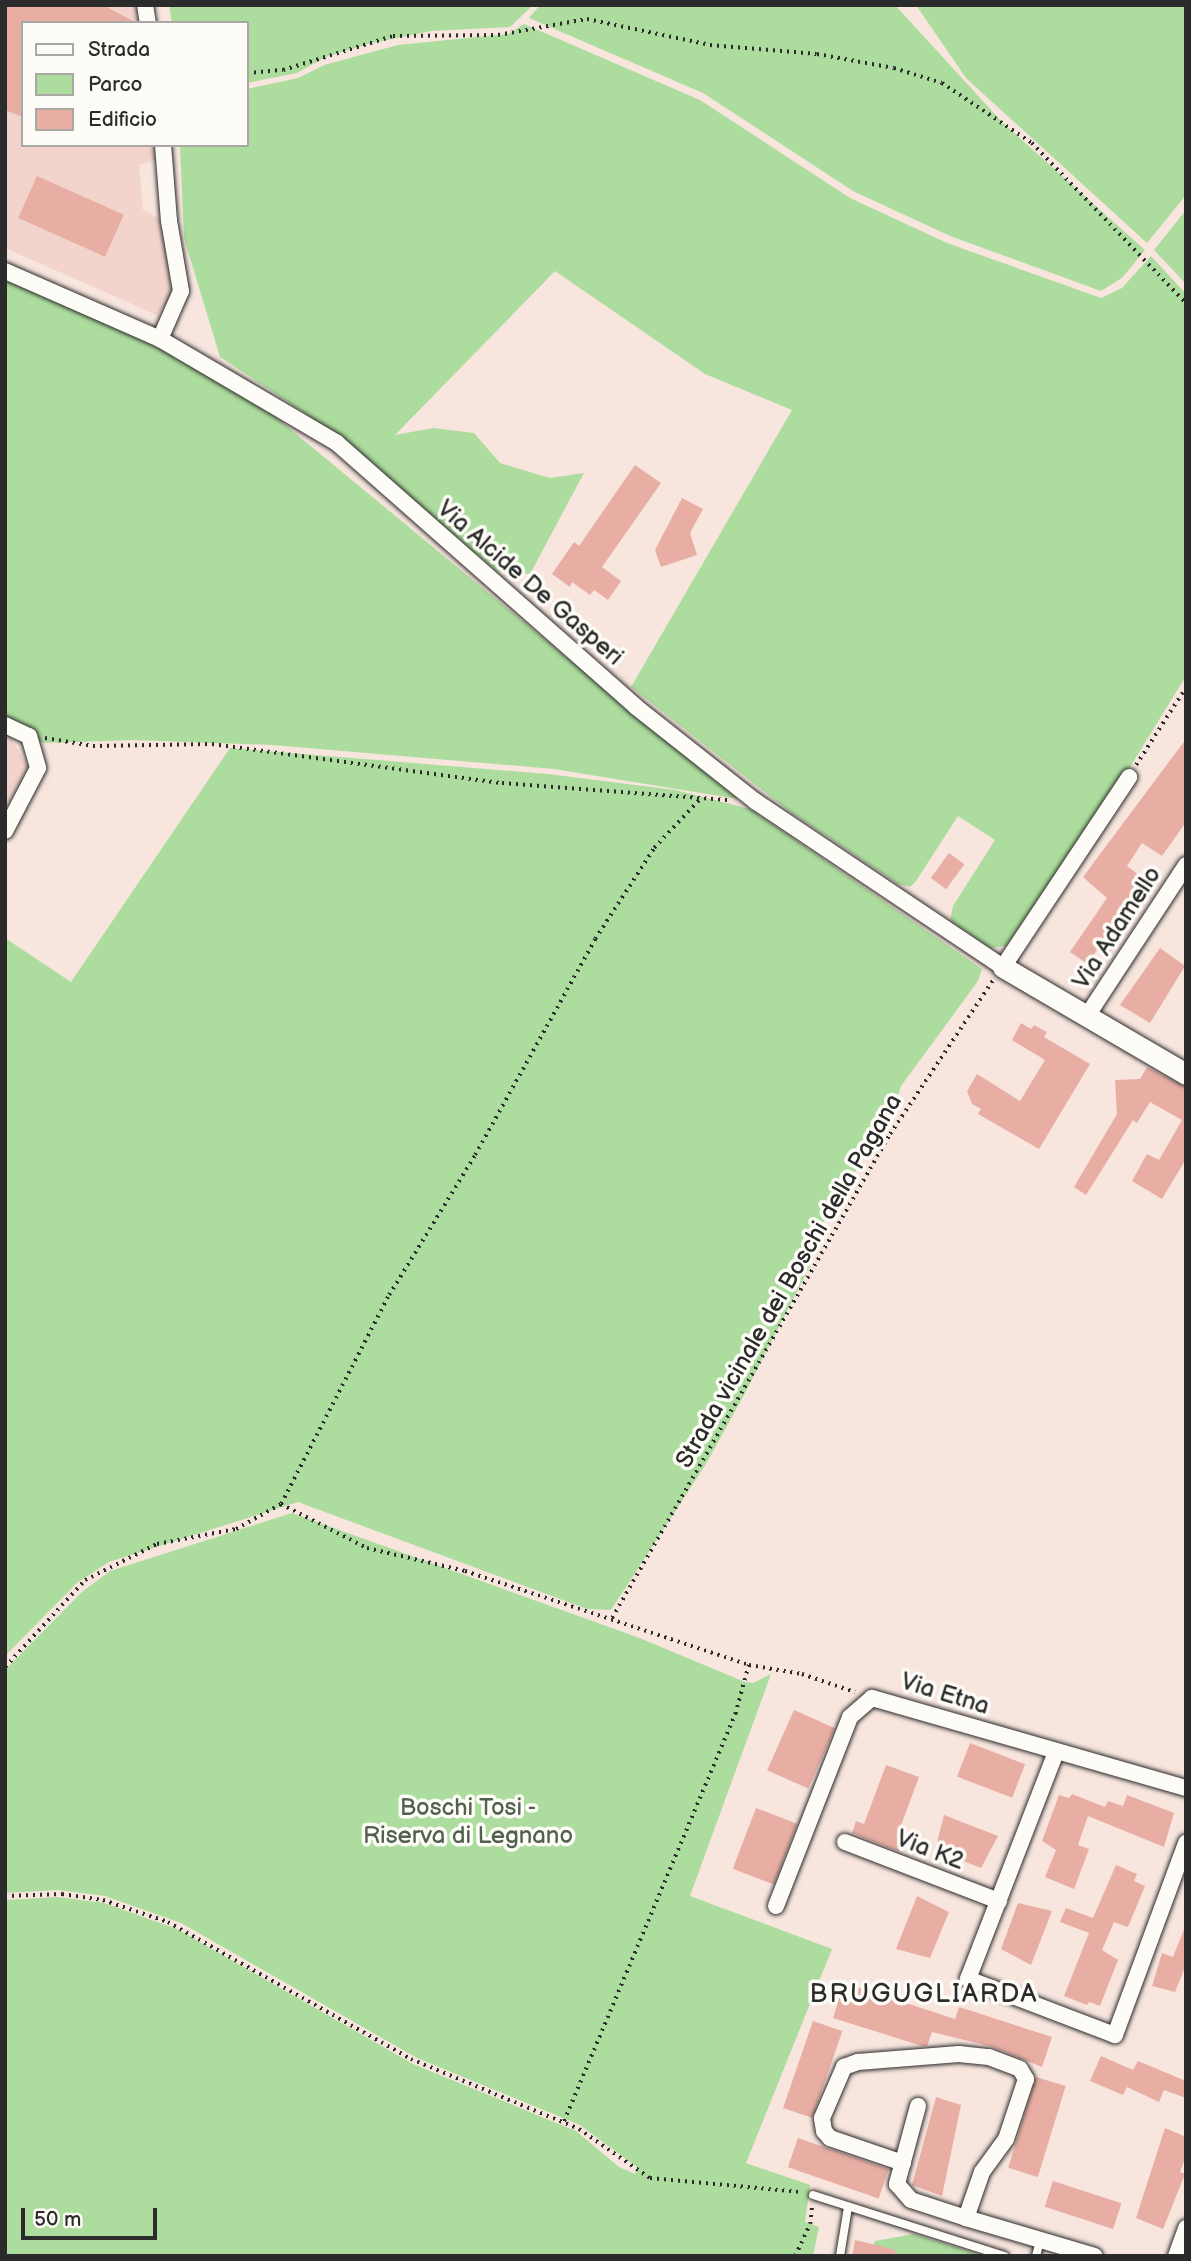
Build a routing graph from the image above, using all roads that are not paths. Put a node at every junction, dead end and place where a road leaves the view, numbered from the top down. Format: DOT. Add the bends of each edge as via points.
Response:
graph roads {
  1 [pos="163,147"];
  2 [pos="5,271"];
  3 [pos="160,338"];
  4 [pos="5,725"];
  5 [pos="1129,777"];
  6 [pos="5,831"];
  7 [pos="1186,865"];
  8 [pos="1003,967"];
  9 [pos="1087,1016"];
  10 [pos="1186,1073"];
  11 [pos="1056,1752"];
  12 [pos="1186,1788"];
  13 [pos="845,1842"];
  14 [pos="1186,1843"];
  15 [pos="999,1901"];
  16 [pos="776,1906"];
  17 [pos="918,2106"];
  18 [pos="903,2163"];
  19 [pos="813,2195"];
  20 [pos="848,2207"];
  21 [pos="966,2218"];
  22 [pos="1186,2228"];
  23 [pos="1038,2248"];
  24 [pos="840,2256"];
  25 [pos="1004,2256"];
  26 [pos="1096,2256"];
  27 [pos="1176,2256"];
  1 -- 3 [label="street" via="181,291"];
  2 -- 3 [label="street, Via Alcide De Gasperi"];
  3 -- 8 [label="street, Via Alcide De Gasperi" via="337,443 636,707 755,801"];
  4 -- 6 [label="street" via="29,736 36,775"];
  5 -- 8 [label="street"];
  7 -- 9 [label="street, Via Adamello"];
  8 -- 9 [label="street"];
  9 -- 10 [label="street"];
  11 -- 12 [label="street, Via Etna"];
  11 -- 15 [label="street"];
  11 -- 16 [label="street, Via Etna" via="872,1698 850,1717"];
  13 -- 15 [label="street, Via K2"];
  14 -- 15 [label="street" via="1115,2035 968,1979"];
  17 -- 18 [label="street"];
  18 -- 21 [label="street" via="897,2184 911,2200"];
  18 -- 21 [label="street" via="830,2138 824,2131 822,2118 844,2067 959,2054 989,2057 1020,2068 1026,2079 1006,2139 982,2172"];
  19 -- 20 [label="lane"];
  20 -- 24 [label="lane"];
  20 -- 25 [label="lane"];
  21 -- 23 [label="street"];
  22 -- 27 [label="street"];
  23 -- 26 [label="street"];
}
